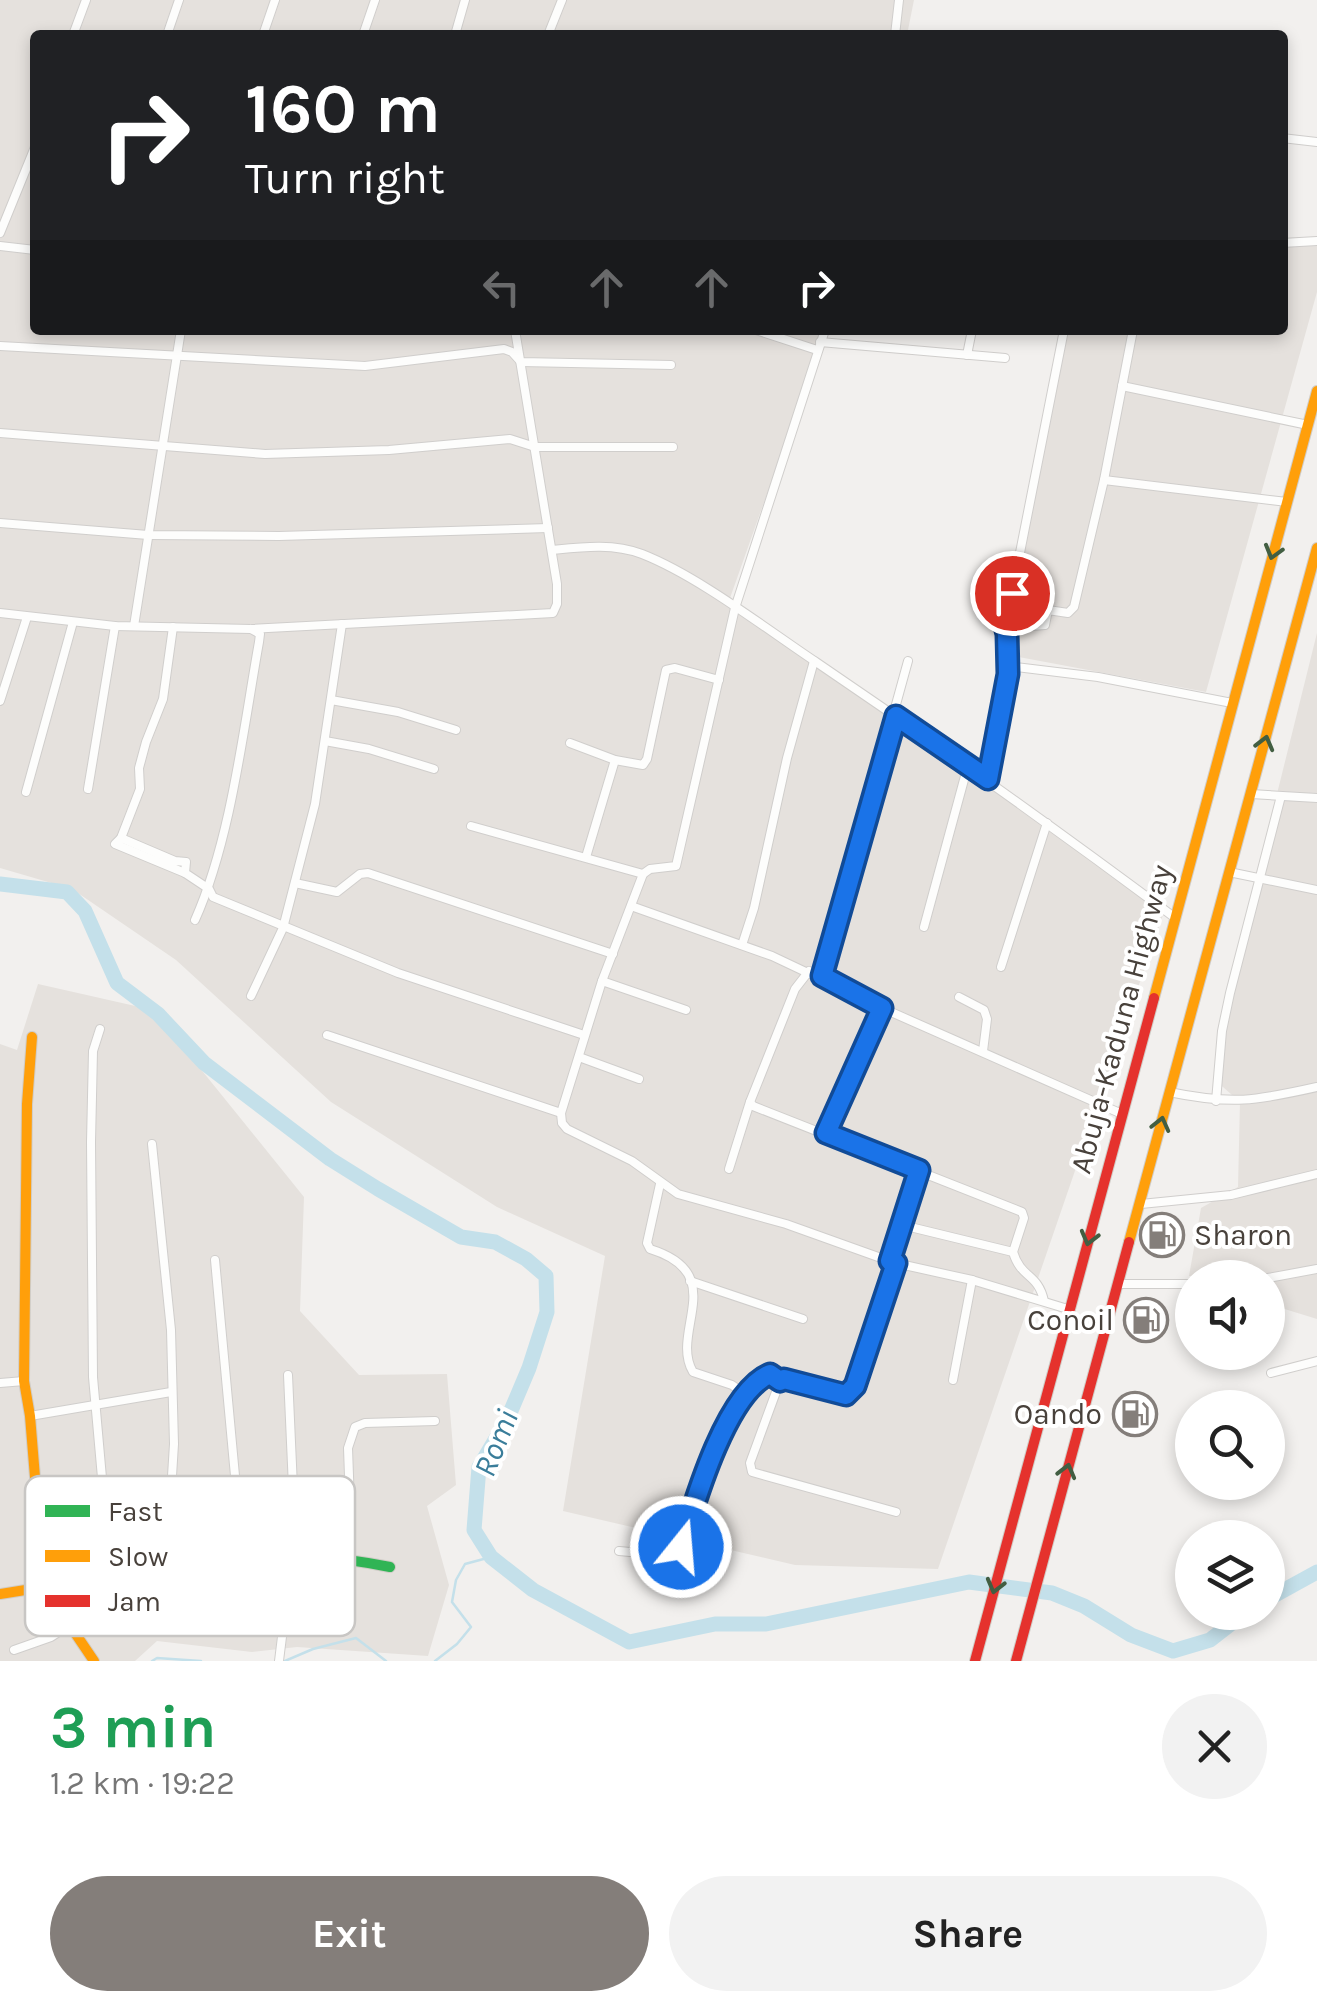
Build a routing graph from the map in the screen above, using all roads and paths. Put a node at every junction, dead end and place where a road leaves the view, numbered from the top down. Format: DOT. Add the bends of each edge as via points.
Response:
graph roads {
  1 [pos="86,0"];
  2 [pos="179,0"];
  3 [pos="275,0"];
  4 [pos="375,0"];
  5 [pos="465,0"];
  6 [pos="562,0"];
  7 [pos="898,0"];
  8 [pos="76,30"];
  9 [pos="169,30"];
  10 [pos="265,30"];
  11 [pos="365,30"];
  12 [pos="456,30"];
  13 [pos="551,30"];
  14 [pos="895,30"];
  15 [pos="1288,139"];
  16 [pos="1317,142"];
  17 [pos="30,159"];
  18 [pos="0,233"];
  19 [pos="1317,241"];
  20 [pos="1288,243"];
  21 [pos="0,246"];
  22 [pos="30,249"];
  23 [pos="180,335"];
  24 [pos="516,335"];
  25 [pos="775,335"];
  26 [pos="823,335"];
  27 [pos="971,335"];
  28 [pos="1063,335"];
  29 [pos="1132,335"];
  30 [pos="0,346"];
  31 [pos="818,346"];
  32 [pos="177,354"];
  33 [pos="967,354"];
  34 [pos="1005,358"];
  35 [pos="521,362"];
  36 [pos="671,365"];
  37 [pos="1122,386"];
  38 [pos="1317,391"];
  39 [pos="1308,425"];
  40 [pos="0,433"];
  41 [pos="162,445"];
  42 [pos="535,447"];
  43 [pos="673,447"];
  44 [pos="1104,480"];
  45 [pos="1288,502"];
  46 [pos="0,523"];
  47 [pos="548,528"];
  48 [pos="148,534"];
  49 [pos="1317,548"];
  50 [pos="552,550"];
  51 [pos="1314,572"];
  52 [pos="735,608"];
  53 [pos="0,614"];
  54 [pos="27,616"];
  55 [pos="73,622"];
  56 [pos="342,624"];
  57 [pos="115,626"];
  58 [pos="134,626"];
  59 [pos="173,627"];
  60 [pos="251,629"];
  61 [pos="1007,634"];
  62 [pos="814,662"];
  63 [pos="908,662"];
  64 [pos="1006,666"];
  65 [pos="718,680"];
  66 [pos="331,700"];
  67 [pos="0,701"];
  68 [pos="1232,702"];
  69 [pos="896,716"];
  70 [pos="456,730"];
  71 [pos="325,741"];
  72 [pos="570,743"];
  73 [pos="614,760"];
  74 [pos="968,765"];
  75 [pos="434,770"];
  76 [pos="988,779"];
  77 [pos="88,789"];
  78 [pos="26,792"];
  79 [pos="1252,794"];
  80 [pos="1281,796"];
  81 [pos="1317,798"];
  82 [pos="1048,823"];
  83 [pos="471,826"];
  84 [pos="586,858"];
  85 [pos="1229,872"];
  86 [pos="643,874"];
  87 [pos="1260,879"];
  88 [pos="294,883"];
  89 [pos="209,889"];
  90 [pos="1317,890"];
  91 [pos="631,906"];
  92 [pos="1174,917"];
  93 [pos="196,920"];
  94 [pos="924,927"];
  95 [pos="283,928"];
  96 [pos="742,945"];
  97 [pos="613,954"];
  98 [pos="1001,968"];
  99 [pos="809,971"];
  100 [pos="822,976"];
  101 [pos="602,981"];
  102 [pos="251,996"];
  103 [pos="959,997"];
  104 [pos="882,1008"];
  105 [pos="686,1010"];
  106 [pos="100,1029"];
  107 [pos="583,1032"];
  108 [pos="327,1035"];
  109 [pos="32,1037"];
  110 [pos="984,1051"];
  111 [pos="579,1057"];
  112 [pos="639,1079"];
  113 [pos="1317,1087"];
  114 [pos="1169,1092"];
  115 [pos="1216,1101"];
  116 [pos="750,1102"];
  117 [pos="560,1113"];
  118 [pos="1122,1114"];
  119 [pos="826,1133"];
  120 [pos="152,1144"];
  121 [pos="729,1170"];
  122 [pos="919,1170"];
  123 [pos="1317,1174"];
  124 [pos="660,1184"];
  125 [pos="1140,1204"];
  126 [pos="902,1225"];
  127 [pos="1013,1252"];
  128 [pos="216,1260"];
  129 [pos="893,1262"];
  130 [pos="1317,1269"];
  131 [pos="1285,1275"];
  132 [pos="972,1280"];
  133 [pos="690,1281"];
  134 [pos="1118,1284"];
  135 [pos="1175,1284"];
  136 [pos="1044,1301"];
  137 [pos="1071,1310"];
  138 [pos="803,1319"];
  139 [pos="1317,1361"];
  140 [pos="691,1370"];
  141 [pos="1271,1373"];
  142 [pos="288,1375"];
  143 [pos="24,1380"];
  144 [pos="952,1380"];
  145 [pos="780,1381"];
  146 [pos="686,1382"];
  147 [pos="0,1383"];
  148 [pos="171,1392"];
  149 [pos="745,1394"];
  150 [pos="97,1405"];
  151 [pos="30,1416"];
  152 [pos="435,1421"];
  153 [pos="35,1476"];
  154 [pos="101,1476"];
  155 [pos="172,1476"];
  156 [pos="235,1476"];
  157 [pos="289,1476"];
  158 [pos="349,1476"];
  159 [pos="896,1512"];
  160 [pos="620,1550"];
  161 [pos="355,1560"];
  162 [pos="390,1567"];
  163 [pos="25,1590"];
  164 [pos="0,1594"];
  165 [pos="53,1636"];
  166 [pos="75,1636"];
  167 [pos="14,1650"];
  168 [pos="94,1661"];
  169 [pos="975,1661"];
  170 [pos="1016,1661"];
  1 -- 8 [label="street"];
  2 -- 9 [label="street"];
  3 -- 10 [label="street"];
  4 -- 11 [label="street"];
  5 -- 12 [label="street"];
  6 -- 13 [label="street"];
  7 -- 14 [label="street"];
  15 -- 16 [label="street"];
  17 -- 18 [label="street"];
  19 -- 20 [label="street"];
  21 -- 22 [label="street"];
  23 -- 32 [label="street"];
  24 -- 35 [label="street"];
  25 -- 31 [label="street"];
  26 -- 31 [label="street"];
  27 -- 33 [label="street"];
  28 -- 61 [label="street" via="1004,616"];
  29 -- 37 [label="street"];
  30 -- 32 [label="street"];
  31 -- 33 [label="street"];
  31 -- 52 [label="street"];
  32 -- 35 [label="street" via="365,366 504,350"];
  32 -- 41 [label="street"];
  33 -- 34 [label="street"];
  35 -- 36 [label="street"];
  35 -- 42 [label="street"];
  37 -- 39 [label="street"];
  37 -- 44 [label="street"];
  38 -- 39 [label="main road, Abuja-Kaduna Highway"];
  39 -- 45 [label="main road, Abuja-Kaduna Highway"];
  40 -- 41 [label="street"];
  41 -- 42 [label="street" via="265,454 510,439"];
  41 -- 48 [label="street"];
  42 -- 43 [label="street"];
  42 -- 47 [label="street"];
  44 -- 45 [label="street"];
  44 -- 61 [label="street" via="1074,607 1068,613 1048,610 1044,625"];
  45 -- 68 [label="main road, Abuja-Kaduna Highway, one-way"];
  46 -- 48 [label="street"];
  47 -- 48 [label="street"];
  47 -- 50 [label="street"];
  48 -- 58 [label="street"];
  49 -- 51 [label="main road"];
  50 -- 52 [label="street" via="592,546 640,554"];
  50 -- 56 [label="street" via="558,584 553,613"];
  79 -- 51 [label="main road, one-way"];
  52 -- 62 [label="street"];
  52 -- 65 [label="street"];
  53 -- 54 [label="street"];
  54 -- 55 [label="street"];
  54 -- 67 [label="street"];
  55 -- 57 [label="street"];
  55 -- 78 [label="street"];
  56 -- 60 [label="street"];
  56 -- 66 [label="street"];
  57 -- 58 [label="street"];
  57 -- 77 [label="street"];
  58 -- 59 [label="street"];
  59 -- 60 [label="street"];
  59 -- 89 [label="street" via="140,789 121,838 186,862 186,873"];
  60 -- 89 [label="street" via="260,634 259,642"];
  61 -- 64 [label="street"];
  62 -- 69 [label="street"];
  62 -- 96 [label="street"];
  63 -- 69 [label="street"];
  64 -- 68 [label="street"];
  64 -- 76 [label="street"];
  65 -- 73 [label="street" via="666,670 646,762"];
  65 -- 86 [label="street" via="677,862"];
  66 -- 70 [label="street"];
  66 -- 71 [label="street"];
  68 -- 92 [label="main road, Abuja-Kaduna Highway"];
  69 -- 74 [label="street"];
  69 -- 100 [label="street"];
  71 -- 75 [label="street"];
  71 -- 88 [label="street"];
  72 -- 73 [label="street"];
  73 -- 84 [label="street"];
  74 -- 76 [label="street"];
  74 -- 94 [label="street"];
  76 -- 82 [label="street"];
  79 -- 80 [label="street"];
  79 -- 85 [label="main road"];
  80 -- 81 [label="street"];
  80 -- 87 [label="street"];
  82 -- 92 [label="street"];
  82 -- 98 [label="street"];
  83 -- 84 [label="street"];
  84 -- 86 [label="street"];
  85 -- 87 [label="street"];
  85 -- 114 [label="main road"];
  86 -- 91 [label="street"];
  87 -- 90 [label="street"];
  87 -- 115 [label="street" via="1222,1031"];
  88 -- 95 [label="street"];
  88 -- 97 [label="street" via="337,892 368,874"];
  89 -- 93 [label="street"];
  89 -- 95 [label="street" via="213,898"];
  91 -- 96 [label="street"];
  91 -- 97 [label="street"];
  92 -- 118 [label="main road, Abuja-Kaduna Highway"];
  95 -- 102 [label="street"];
  95 -- 107 [label="street"];
  96 -- 99 [label="street"];
  97 -- 101 [label="street"];
  99 -- 100 [label="street"];
  99 -- 116 [label="street" via="795,989"];
  100 -- 104 [label="street"];
  101 -- 105 [label="street"];
  101 -- 107 [label="street"];
  103 -- 110 [label="street" via="984,1010"];
  104 -- 110 [label="street"];
  104 -- 119 [label="street"];
  106 -- 150 [label="street" via="93,1051 91,1142"];
  107 -- 111 [label="street"];
  108 -- 117 [label="street"];
  109 -- 143 [label="main road"];
  110 -- 118 [label="street"];
  111 -- 112 [label="street"];
  111 -- 117 [label="street"];
  113 -- 115 [label="street" via="1256,1101"];
  114 -- 115 [label="street"];
  125 -- 114 [label="main road, one-way"];
  116 -- 119 [label="street"];
  116 -- 121 [label="street"];
  117 -- 124 [label="street" via="567,1129"];
  118 -- 137 [label="main road, Abuja-Kaduna Highway, one-way"];
  119 -- 122 [label="street"];
  120 -- 148 [label="street"];
  122 -- 126 [label="street"];
  122 -- 127 [label="street" via="1022,1212"];
  123 -- 125 [label="street" via="1231,1195"];
  124 -- 129 [label="street"];
  124 -- 133 [label="street" via="647,1243 681,1263"];
  125 -- 134 [label="main road"];
  126 -- 127 [label="street"];
  126 -- 129 [label="street"];
  127 -- 136 [label="street" via="1041,1285"];
  128 -- 156 [label="street"];
  129 -- 132 [label="street"];
  129 -- 145 [label="street" via="851,1392"];
  130 -- 131 [label="street"];
  132 -- 136 [label="street"];
  132 -- 144 [label="street"];
  133 -- 138 [label="street"];
  133 -- 140 [label="street"];
  134 -- 135 [label="street"];
  170 -- 134 [label="main road, one-way"];
  136 -- 137 [label="street"];
  137 -- 169 [label="main road, Abuja-Kaduna Highway, one-way"];
  139 -- 141 [label="street"];
  140 -- 146 [label="street"];
  140 -- 149 [label="street"];
  142 -- 157 [label="street"];
  143 -- 147 [label="street"];
  143 -- 151 [label="main road"];
  145 -- 149 [label="street" via="766,1375"];
  145 -- 159 [label="street" via="752,1472"];
  148 -- 150 [label="street"];
  148 -- 155 [label="street"];
  149 -- 160 [label="street" via="702,1475 678,1551"];
  150 -- 151 [label="street"];
  150 -- 154 [label="street"];
  151 -- 153 [label="main road"];
  152 -- 158 [label="street" via="356,1427"];
  161 -- 162 [label="main road"];
  163 -- 164 [label="main road"];
  165 -- 167 [label="street"];
  166 -- 168 [label="main road"];
}
